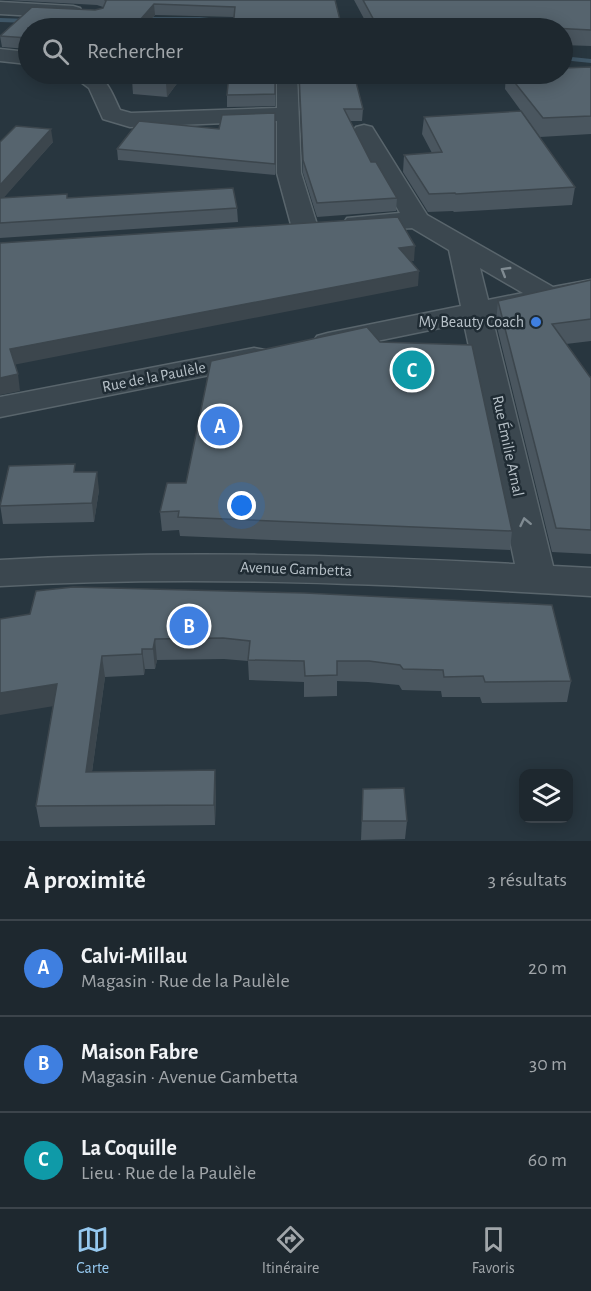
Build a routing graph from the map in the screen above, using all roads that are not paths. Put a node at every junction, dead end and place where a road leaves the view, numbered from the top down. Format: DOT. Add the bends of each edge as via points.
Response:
graph roads {
  1 [pos="14,6"];
  2 [pos="96,13"];
  3 [pos="0,56"];
  4 [pos="18,57"];
  5 [pos="96,84"];
  6 [pos="288,84"];
  7 [pos="289,114"];
  8 [pos="364,132"];
  9 [pos="417,220"];
  10 [pos="461,244"];
  11 [pos="591,288"];
  12 [pos="550,297"];
  13 [pos="478,312"];
  14 [pos="0,407"];
  15 [pos="0,573"];
  16 [pos="537,579"];
  17 [pos="590,586"];
  1 -- 2 [label="street"];
  3 -- 4 [label="street"];
  5 -- 7 [label="street" via="111,114 130,120"];
  6 -- 7 [label="street"];
  7 -- 9 [label="street" via="293,229"];
  8 -- 9 [label="street"];
  9 -- 10 [label="street"];
  12 -- 10 [label="street, one-way"];
  10 -- 13 [label="street, Rue Émilie Arnal"];
  11 -- 12 [label="street, Rue de la Paulèle"];
  12 -- 13 [label="street, Rue de la Paulèle"];
  13 -- 14 [label="street, Rue de la Paulèle"];
  16 -- 13 [label="street, Rue Émilie Arnal, one-way"];
  15 -- 16 [label="street, Avenue Gambetta" via="88,567 229,566"];
  16 -- 17 [label="street, Avenue Gambetta"];
}
